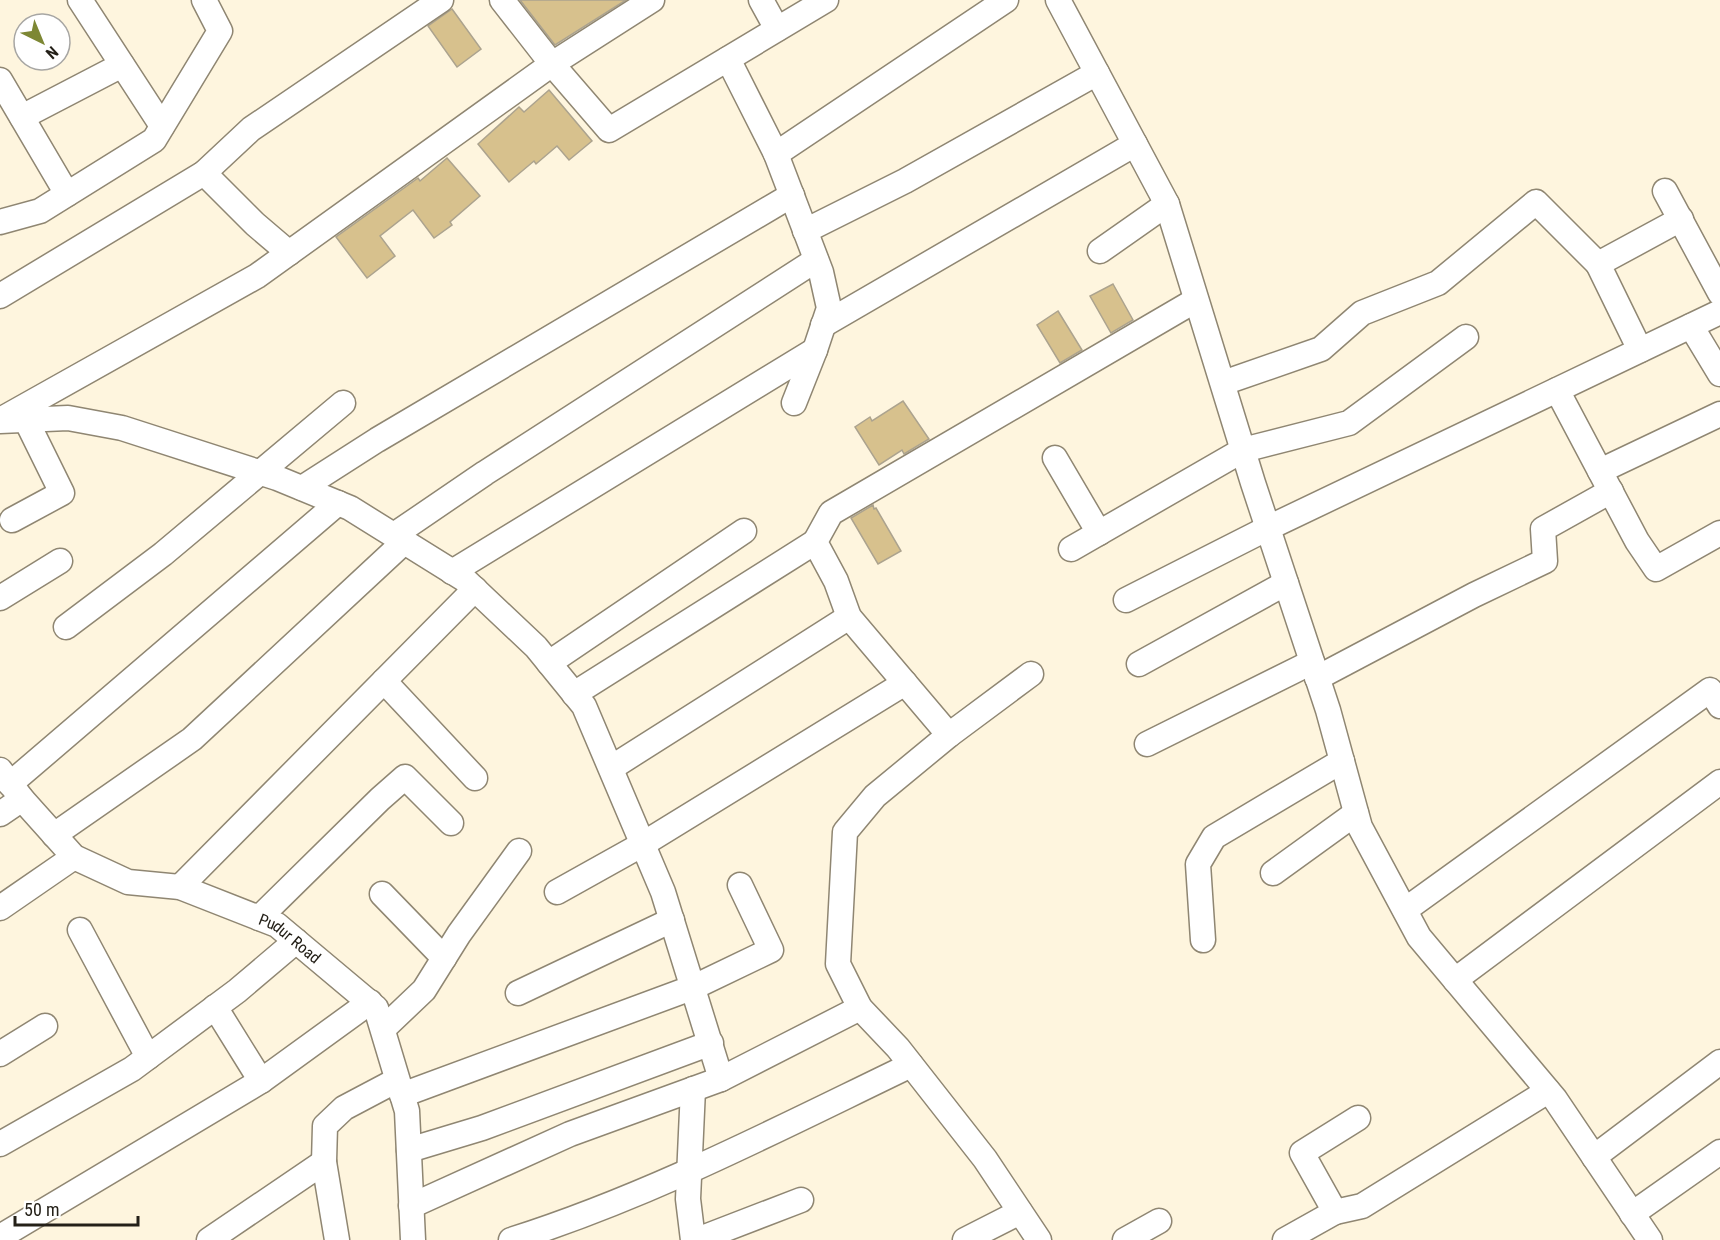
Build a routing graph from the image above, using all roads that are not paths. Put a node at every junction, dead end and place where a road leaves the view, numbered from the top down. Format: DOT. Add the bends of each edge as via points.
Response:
graph roads {
  1 [pos="80,0"];
  2 [pos="204,0"];
  3 [pos="441,0"];
  4 [pos="502,0"];
  5 [pos="652,0"];
  6 [pos="760,0"];
  7 [pos="826,0"];
  8 [pos="1006,0"];
  9 [pos="1061,1"];
  10 [pos="777,29"];
  11 [pos="728,59"];
  12 [pos="552,64"];
  13 [pos="122,65"];
  14 [pos="1097,73"];
  15 [pos="0,80"];
  16 [pos="22,117"];
  17 [pos="162,126"];
  18 [pos="1135,144"];
  19 [pos="776,154"];
  20 [pos="204,173"];
  21 [pos="1665,190"];
  22 [pos="67,194"];
  23 [pos="792,195"];
  24 [pos="1167,204"];
  25 [pos="1681,219"];
  26 [pos="0,222"];
  27 [pos="805,231"];
  28 [pos="1100,251"];
  29 [pos="289,253"];
  30 [pos="816,260"];
  31 [pos="1598,264"];
  32 [pos="1720,293"];
  33 [pos="0,296"];
  34 [pos="1196,300"];
  35 [pos="1720,312"];
  36 [pos="823,325"];
  37 [pos="1691,326"];
  38 [pos="1466,337"];
  39 [pos="815,350"];
  40 [pos="1640,350"];
  41 [pos="1720,374"];
  42 [pos="1222,383"];
  43 [pos="1557,390"];
  44 [pos="343,403"];
  45 [pos="794,403"];
  46 [pos="1720,414"];
  47 [pos="26,420"];
  48 [pos="0,421"];
  49 [pos="1243,450"];
  50 [pos="1055,458"];
  51 [pos="261,473"];
  52 [pos="1606,481"];
  53 [pos="302,488"];
  54 [pos="338,503"];
  55 [pos="12,520"];
  56 [pos="1268,528"];
  57 [pos="744,531"];
  58 [pos="1099,533"];
  59 [pos="1720,533"];
  60 [pos="399,538"];
  61 [pos="815,542"];
  62 [pos="1071,549"];
  63 [pos="60,561"];
  64 [pos="452,572"];
  65 [pos="1286,583"];
  66 [pos="475,590"];
  67 [pos="0,598"];
  68 [pos="1126,600"];
  69 [pos="849,617"];
  70 [pos="66,627"];
  71 [pos="549,663"];
  72 [pos="1139,664"];
  73 [pos="1314,670"];
  74 [pos="1031,674"];
  75 [pos="384,681"];
  76 [pos="905,682"];
  77 [pos="574,694"];
  78 [pos="1719,703"];
  79 [pos="949,735"];
  80 [pos="1147,744"];
  81 [pos="1342,761"];
  82 [pos="611,768"];
  83 [pos="475,778"];
  84 [pos="1720,782"];
  85 [pos="11,784"];
  86 [pos="1356,813"];
  87 [pos="0,814"];
  88 [pos="451,823"];
  89 [pos="54,835"];
  90 [pos="643,844"];
  91 [pos="519,851"];
  92 [pos="74,857"];
  93 [pos="1273,873"];
  94 [pos="740,885"];
  95 [pos="180,887"];
  96 [pos="557,892"];
  97 [pos="382,894"];
  98 [pos="0,908"];
  99 [pos="1405,910"];
  100 [pos="259,918"];
  101 [pos="672,920"];
  102 [pos="80,930"];
  103 [pos="1203,940"];
  104 [pos="297,941"];
  105 [pos="444,958"];
  106 [pos="1455,980"];
  107 [pos="694,987"];
  108 [pos="518,993"];
  109 [pos="370,1002"];
  110 [pos="215,1007"];
  111 [pos="860,1008"];
  112 [pos="45,1026"];
  113 [pos="382,1029"];
  114 [pos="711,1043"];
  115 [pos="0,1054"];
  116 [pos="147,1058"];
  117 [pos="1720,1062"];
  118 [pos="911,1065"];
  119 [pos="721,1079"];
  120 [pos="261,1081"];
  121 [pos="400,1087"];
  122 [pos="693,1089"];
  123 [pos="1548,1091"];
  124 [pos="1358,1118"];
  125 [pos="0,1144"];
  126 [pos="409,1150"];
  127 [pos="1720,1152"];
  128 [pos="1594,1157"];
  129 [pos="324,1162"];
  130 [pos="689,1171"];
  131 [pos="801,1200"];
  132 [pos="411,1206"];
  133 [pos="1020,1212"];
  134 [pos="1335,1212"];
  135 [pos="1632,1214"];
  136 [pos="1159,1221"];
  137 [pos="0,1237"];
  138 [pos="209,1240"];
  139 [pos="337,1240"];
  140 [pos="413,1240"];
  141 [pos="511,1240"];
  142 [pos="695,1240"];
  143 [pos="965,1240"];
  144 [pos="1039,1240"];
  145 [pos="1125,1240"];
  146 [pos="1285,1240"];
  147 [pos="1650,1240"];
  1 -- 13 [label="street"];
  2 -- 17 [label="street" via="220,31"];
  3 -- 20 [label="street" via="251,129"];
  4 -- 12 [label="street"];
  5 -- 12 [label="street"];
  6 -- 10 [label="street"];
  7 -- 10 [label="street"];
  8 -- 19 [label="street"];
  9 -- 14 [label="street"];
  10 -- 11 [label="street"];
  11 -- 12 [label="street" via="609,130"];
  11 -- 19 [label="street"];
  12 -- 29 [label="street"];
  13 -- 16 [label="street"];
  13 -- 17 [label="street"];
  14 -- 18 [label="street"];
  14 -- 27 [label="street" via="905,181"];
  15 -- 16 [label="street"];
  16 -- 22 [label="street"];
  17 -- 22 [label="street" via="154,140"];
  18 -- 24 [label="street"];
  18 -- 36 [label="street"];
  19 -- 23 [label="street"];
  20 -- 29 [label="street"];
  20 -- 33 [label="street"];
  21 -- 25 [label="street"];
  22 -- 26 [label="street" via="40,211"];
  23 -- 27 [label="street"];
  23 -- 53 [label="street"];
  24 -- 28 [label="street"];
  24 -- 34 [label="street"];
  25 -- 31 [label="street"];
  25 -- 32 [label="street"];
  27 -- 30 [label="street"];
  29 -- 48 [label="street" via="257,276"];
  30 -- 36 [label="street" via="829,308"];
  30 -- 60 [label="street" via="485,472"];
  31 -- 40 [label="street"];
  31 -- 42 [label="street" via="1536,202 1438,283 1362,313 1322,349"];
  34 -- 42 [label="street"];
  34 -- 61 [label="street" via="831,513"];
  35 -- 37 [label="street"];
  36 -- 39 [label="street"];
  37 -- 40 [label="street"];
  37 -- 41 [label="street"];
  38 -- 49 [label="street" via="1349,423"];
  39 -- 45 [label="street"];
  39 -- 64 [label="street"];
  40 -- 43 [label="street"];
  42 -- 49 [label="street"];
  43 -- 52 [label="street"];
  43 -- 56 [label="street"];
  44 -- 51 [label="street"];
  46 -- 52 [label="street"];
  47 -- 48 [label="street"];
  47 -- 51 [label="street" via="68,418 122,428"];
  47 -- 55 [label="street" via="62,494"];
  49 -- 56 [label="street"];
  49 -- 58 [label="street"];
  50 -- 58 [label="street"];
  51 -- 53 [label="street"];
  51 -- 70 [label="street"];
  52 -- 59 [label="street" via="1656,569"];
  52 -- 73 [label="street" via="1543,529 1545,561"];
  53 -- 54 [label="street"];
  54 -- 60 [label="street"];
  54 -- 85 [label="street"];
  56 -- 65 [label="street"];
  56 -- 68 [label="street"];
  57 -- 71 [label="street"];
  58 -- 62 [label="street"];
  60 -- 64 [label="street"];
  60 -- 89 [label="street" via="192,739"];
  61 -- 69 [label="street" via="836,581"];
  61 -- 77 [label="street"];
  63 -- 67 [label="street"];
  64 -- 66 [label="street"];
  65 -- 72 [label="street"];
  65 -- 73 [label="street"];
  66 -- 71 [label="street"];
  66 -- 75 [label="street"];
  69 -- 76 [label="street"];
  69 -- 82 [label="street"];
  71 -- 77 [label="street"];
  73 -- 80 [label="street"];
  73 -- 81 [label="street"];
  74 -- 79 [label="street"];
  75 -- 83 [label="street"];
  75 -- 95 [label="street"];
  76 -- 79 [label="street"];
  76 -- 90 [label="street"];
  77 -- 82 [label="street" via="584,706"];
  78 -- 99 [label="street" via="1710,690"];
  79 -- 111 [label="street" via="875,796 845,832 838,963"];
  81 -- 86 [label="street"];
  81 -- 103 [label="street" via="1214,837 1198,864"];
  82 -- 90 [label="street"];
  84 -- 106 [label="street"];
  85 -- 87 [label="street"];
  85 -- 89 [label="street, Pudur Road"];
  86 -- 93 [label="street"];
  86 -- 99 [label="street"];
  88 -- 100 [label="street" via="405,777"];
  89 -- 92 [label="street, Pudur Road"];
  90 -- 96 [label="street"];
  90 -- 101 [label="street"];
  91 -- 105 [label="street"];
  92 -- 95 [label="street, Pudur Road" via="128,882"];
  92 -- 98 [label="street"];
  94 -- 107 [label="street" via="771,950"];
  95 -- 100 [label="street, Pudur Road"];
  97 -- 105 [label="street"];
  99 -- 106 [label="street" via="1419,937"];
  100 -- 104 [label="street, Pudur Road" via="277,925"];
  101 -- 107 [label="street"];
  101 -- 108 [label="street"];
  102 -- 116 [label="street"];
  104 -- 109 [label="street, Pudur Road"];
  104 -- 110 [label="street"];
  105 -- 113 [label="street" via="424,990"];
  106 -- 123 [label="street"];
  107 -- 114 [label="street"];
  107 -- 121 [label="street"];
  109 -- 113 [label="street, Pudur Road" via="376,1008"];
  109 -- 120 [label="street"];
  110 -- 116 [label="street"];
  110 -- 120 [label="street"];
  111 -- 118 [label="street"];
  111 -- 119 [label="street"];
  112 -- 115 [label="street"];
  113 -- 121 [label="street, Pudur Road"];
  114 -- 119 [label="street"];
  114 -- 126 [label="street" via="482,1128"];
  116 -- 125 [label="street"];
  117 -- 128 [label="street"];
  118 -- 130 [label="street"];
  118 -- 133 [label="street" via="985,1159"];
  119 -- 122 [label="street"];
  120 -- 137 [label="street"];
  121 -- 126 [label="street, Pudur Road" via="407,1111"];
  121 -- 129 [label="street" via="344,1108 325,1126"];
  122 -- 130 [label="street"];
  122 -- 132 [label="street" via="570,1134"];
  123 -- 128 [label="street"];
  123 -- 134 [label="street" via="1362,1206"];
  124 -- 134 [label="street" via="1302,1153"];
  126 -- 132 [label="street, Pudur Road"];
  127 -- 135 [label="street"];
  128 -- 135 [label="street"];
  129 -- 138 [label="street"];
  129 -- 139 [label="street"];
  130 -- 141 [label="street"];
  130 -- 142 [label="street" via="688,1199"];
  131 -- 142 [label="street"];
  132 -- 140 [label="street, Pudur Road"];
  133 -- 143 [label="street"];
  133 -- 144 [label="street"];
  134 -- 146 [label="street"];
  135 -- 147 [label="street"];
  136 -- 145 [label="street"];
}
